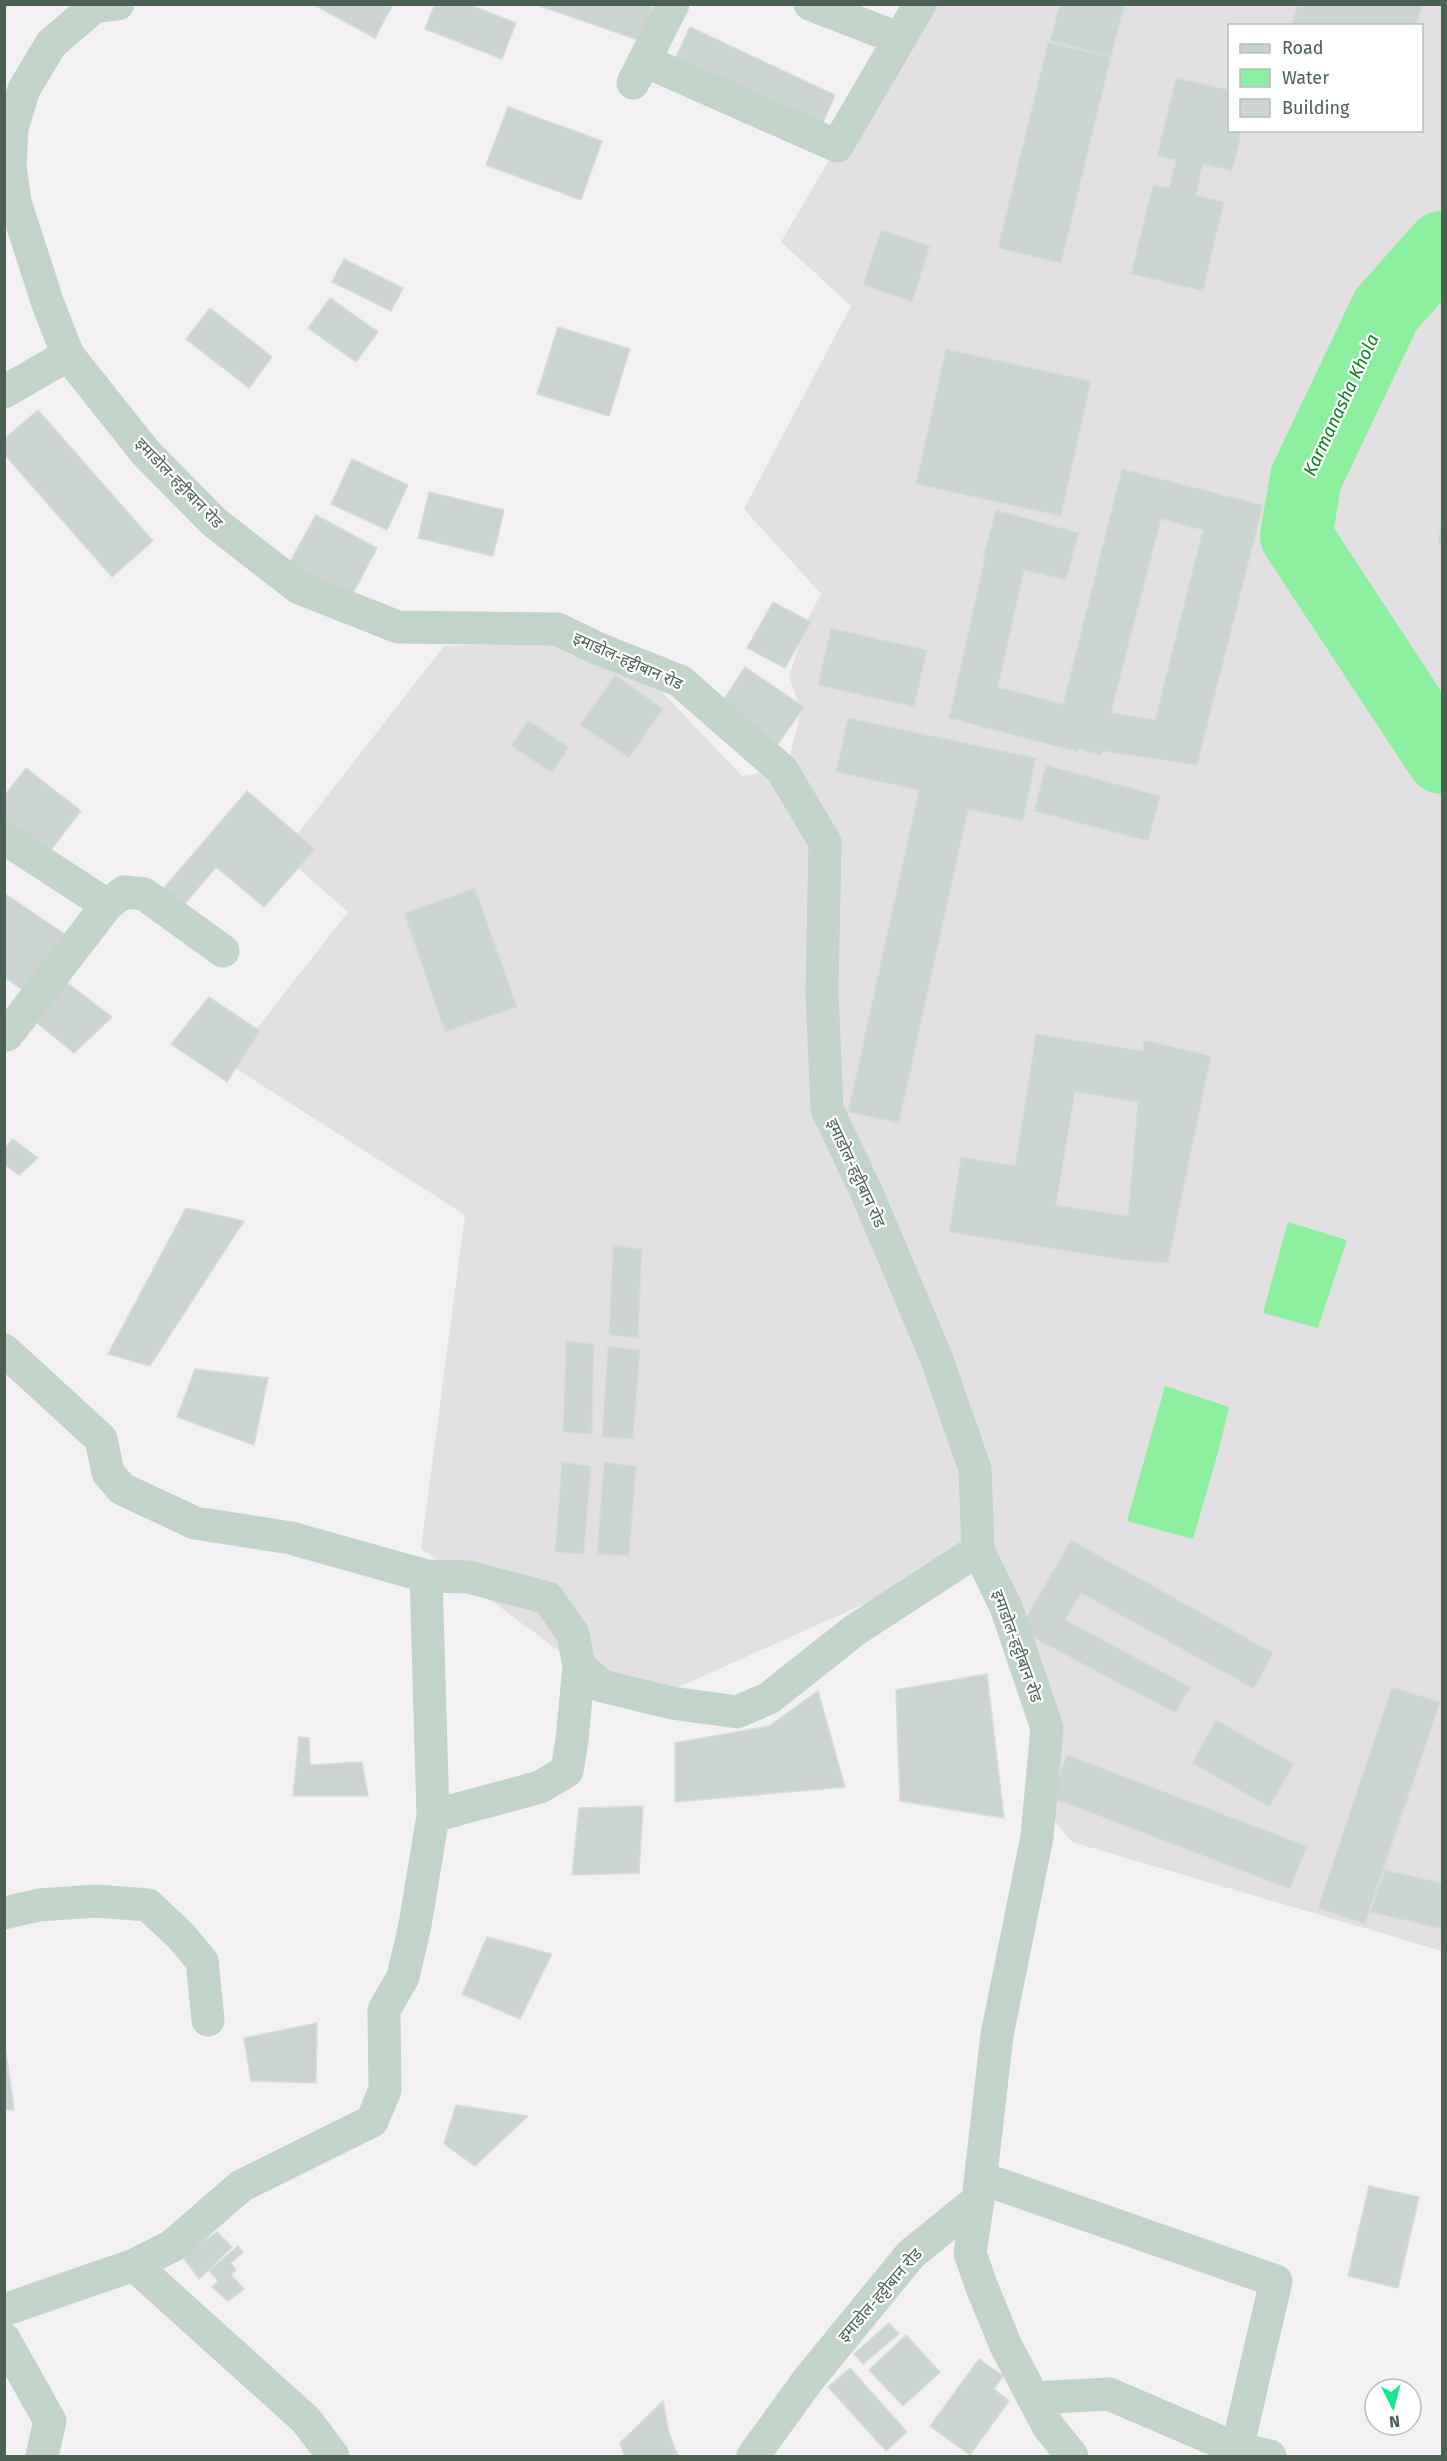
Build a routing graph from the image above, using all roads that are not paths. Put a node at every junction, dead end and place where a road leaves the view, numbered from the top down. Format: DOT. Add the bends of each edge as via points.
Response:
graph roads {
  1 [pos="118,4"];
  2 [pos="673,4"];
  3 [pos="810,4"];
  4 [pos="920,4"];
  5 [pos="900,39"];
  6 [pos="10,193"];
  7 [pos="68,355"];
  8 [pos="4,392"];
  9 [pos="4,838"];
  10 [pos="107,905"];
  11 [pos="223,951"];
  12 [pos="7,1035"];
  13 [pos="4,1350"];
  14 [pos="978,1550"];
  15 [pos="426,1576"];
  16 [pos="579,1665"];
  17 [pos="433,1816"];
  18 [pos="4,1913"];
  19 [pos="208,2020"];
  20 [pos="980,2189"];
  21 [pos="134,2265"];
  22 [pos="4,2310"];
  23 [pos="4,2339"];
  24 [pos="1033,2398"];
  25 [pos="1237,2449"];
  26 [pos="324,2453"];
  27 [pos="42,2457"];
  28 [pos="753,2457"];
  29 [pos="1072,2457"];
  30 [pos="1270,2457"];
  1 -- 6 [label="street, इमाडोल-हट्टीबान रोड" via="94,7 51,44 24,89 12,128"];
  2 -- 5 [label="street" via="639,72 837,146"];
  3 -- 5 [label="street"];
  4 -- 5 [label="street"];
  6 -- 7 [label="street, इमाडोल-हट्टीबान रोड"];
  7 -- 8 [label="street"];
  7 -- 14 [label="street, इमाडोल-हट्टीबान रोड" via="154,461 214,522 299,588 398,627 557,628 680,681 782,771 825,842 822,992 827,1109 927,1336 975,1469"];
  9 -- 10 [label="street"];
  10 -- 11 [label="street" via="123,892 144,894"];
  10 -- 12 [label="street"];
  13 -- 15 [label="street" via="101,1439 108,1473 122,1488 195,1522 291,1538"];
  14 -- 16 [label="street" via="855,1630 769,1698 737,1713 602,1686"];
  14 -- 20 [label="street, इमाडोल-हट्टीबान रोड" via="1006,1607 1047,1728 1037,1837 997,2035"];
  15 -- 16 [label="street" via="468,1577 548,1598 573,1634"];
  15 -- 17 [label="street"];
  16 -- 17 [label="street" via="567,1771 540,1787"];
  17 -- 21 [label="street" via="403,1977 384,2010 385,2090 372,2121 241,2186 171,2246"];
  18 -- 19 [label="street" via="39,1905 96,1901 148,1905 202,1961"];
  20 -- 24 [label="street" via="970,2253 1006,2346"];
  20 -- 25 [label="street" via="1276,2281"];
  20 -- 28 [label="street, इमाडोल-हट्टीबान रोड" via="911,2254 808,2380"];
  21 -- 22 [label="street"];
  21 -- 26 [label="street" via="306,2420"];
  23 -- 27 [label="street" via="50,2421"];
  24 -- 25 [label="street" via="1109,2394"];
  24 -- 29 [label="street" via="1048,2427"];
  25 -- 30 [label="street"];
}
